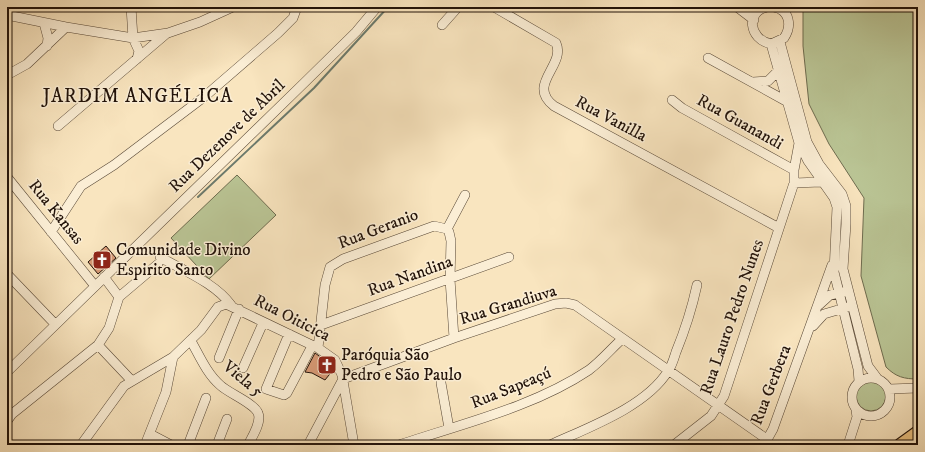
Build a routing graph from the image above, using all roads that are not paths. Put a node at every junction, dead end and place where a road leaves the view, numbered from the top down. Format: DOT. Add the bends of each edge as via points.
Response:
graph roads {
  1 [pos="132,7"];
  2 [pos="233,7"];
  3 [pos="297,7"];
  4 [pos="377,7"];
  5 [pos="458,7"];
  6 [pos="494,7"];
  7 [pos="737,7"];
  8 [pos="767,7"];
  9 [pos="776,7"];
  10 [pos="755,9"];
  11 [pos="7,15"];
  12 [pos="754,20"];
  13 [pos="44,23"];
  14 [pos="442,25"];
  15 [pos="66,27"];
  16 [pos="168,33"];
  17 [pos="133,38"];
  18 [pos="775,43"];
  19 [pos="47,46"];
  20 [pos="708,58"];
  21 [pos="137,59"];
  22 [pos="778,71"];
  23 [pos="9,74"];
  24 [pos="752,82"];
  25 [pos="672,100"];
  26 [pos="786,102"];
  27 [pos="58,126"];
  28 [pos="799,143"];
  29 [pos="794,170"];
  30 [pos="7,177"];
  31 [pos="821,182"];
  32 [pos="794,183"];
  33 [pos="465,195"];
  34 [pos="779,228"];
  35 [pos="446,229"];
  36 [pos="51,232"];
  37 [pos="510,257"];
  38 [pos="833,262"];
  39 [pos="7,274"];
  40 [pos="104,277"];
  41 [pos="450,279"];
  42 [pos="697,285"];
  43 [pos="95,286"];
  44 [pos="842,292"];
  45 [pos="119,297"];
  46 [pos="235,307"];
  47 [pos="846,307"];
  48 [pos="816,309"];
  49 [pos="263,322"];
  50 [pos="55,324"];
  51 [pos="321,325"];
  52 [pos="289,334"];
  53 [pos="807,336"];
  54 [pos="454,338"];
  55 [pos="622,339"];
  56 [pos="190,341"];
  57 [pos="98,345"];
  58 [pos="315,347"];
  59 [pos="173,357"];
  60 [pos="220,358"];
  61 [pos="243,368"];
  62 [pos="669,371"];
  63 [pos="7,372"];
  64 [pos="877,378"];
  65 [pos="343,379"];
  66 [pos="131,380"];
  67 [pos="859,381"];
  68 [pos="441,383"];
  69 [pos="889,388"];
  70 [pos="918,388"];
  71 [pos="206,398"];
  72 [pos="719,406"];
  73 [pos="856,410"];
  74 [pos="227,419"];
  75 [pos="7,421"];
  76 [pos="449,428"];
  77 [pos="918,432"];
  78 [pos="150,434"];
  79 [pos="766,442"];
  80 [pos="82,445"];
  81 [pos="145,445"];
  82 [pos="171,445"];
  83 [pos="188,445"];
  84 [pos="217,445"];
  85 [pos="248,445"];
  86 [pos="308,445"];
  87 [pos="354,445"];
  88 [pos="399,445"];
  89 [pos="550,445"];
  90 [pos="674,445"];
  91 [pos="848,445"];
  92 [pos="900,445"];
  1 -- 17 [label="street"];
  2 -- 16 [label="street"];
  3 -- 36 [label="street" via="293,18 278,33 204,97 114,165 81,186"];
  4 -- 40 [label="street, Rua Dezenove de Abril" via="356,32"];
  5 -- 14 [label="street"];
  6 -- 34 [label="street, Rua Vanilla" via="556,43 557,56 545,82 543,94 554,106"];
  7 -- 12 [label="street"];
  8 -- 10 [label="street"];
  9 -- 18 [label="street" via="783,11 789,22 788,33"];
  10 -- 12 [label="street"];
  11 -- 13 [label="street"];
  12 -- 18 [label="street" via="754,34 763,42"];
  13 -- 15 [label="street"];
  13 -- 19 [label="street" via="48,38"];
  15 -- 17 [label="street"];
  15 -- 19 [label="street"];
  16 -- 17 [label="street"];
  16 -- 21 [label="street"];
  17 -- 21 [label="street" via="139,51"];
  18 -- 22 [label="street"];
  18 -- 44 [label="street" via="807,142 819,164 842,194 846,206"];
  19 -- 23 [label="street" via="27,64"];
  20 -- 24 [label="street"];
  21 -- 27 [label="street"];
  22 -- 24 [label="street" via="768,81"];
  22 -- 26 [label="street"];
  24 -- 26 [label="street"];
  25 -- 29 [label="street, Rua Guanandi"];
  26 -- 28 [label="street"];
  28 -- 29 [label="street, Rua Lauro Pedro Nunes"];
  28 -- 31 [label="street"];
  29 -- 32 [label="street, Rua Lauro Pedro Nunes"];
  30 -- 36 [label="street, Rua Kansas"];
  31 -- 32 [label="street"];
  31 -- 38 [label="street" via="838,206"];
  32 -- 34 [label="street, Rua Lauro Pedro Nunes"];
  33 -- 35 [label="street"];
  34 -- 72 [label="street, Rua Lauro Pedro Nunes" via="728,386"];
  35 -- 41 [label="street" via="451,241"];
  35 -- 51 [label="street, Rua Geranio" via="430,227 333,264 327,273"];
  36 -- 43 [label="street, Rua Kansas"];
  37 -- 41 [label="street, Rua Nandina"];
  38 -- 44 [label="street"];
  38 -- 48 [label="street, Rua Gerbera"];
  39 -- 50 [label="street"];
  40 -- 43 [label="street, Rua Dezenove de Abril"];
  40 -- 45 [label="street"];
  41 -- 51 [label="street, Rua Nandina"];
  41 -- 54 [label="street"];
  42 -- 62 [label="street" via="686,326"];
  43 -- 50 [label="street, Rua Dezenove de Abril"];
  44 -- 47 [label="street"];
  44 -- 48 [label="street" via="824,299"];
  45 -- 46 [label="street" via="159,261 208,285"];
  45 -- 57 [label="street" via="109,328"];
  46 -- 49 [label="street, Rua Oiticica"];
  46 -- 56 [label="street, Rua Oiticica" via="223,304 218,307"];
  46 -- 60 [label="street"];
  47 -- 53 [label="street, Rua Gerbera" via="820,317"];
  47 -- 64 [label="street" via="868,366"];
  47 -- 67 [label="street"];
  48 -- 53 [label="street, Rua Gerbera"];
  49 -- 52 [label="street, Rua Oiticica"];
  49 -- 61 [label="street"];
  50 -- 63 [label="street, Rua Dezenove de Abril"];
  51 -- 58 [label="street, Rua Geranio"];
  52 -- 58 [label="street, Rua Oiticica"];
  52 -- 58 [label="street" via="266,389 284,395 287,393"];
  53 -- 79 [label="street, Rua Gerbera" via="774,429"];
  54 -- 55 [label="street, Rua Grandiuva" via="555,304 566,303 575,305"];
  54 -- 65 [label="street, Rua Grandiuva"];
  55 -- 62 [label="street, Rua Grandiuva"];
  55 -- 76 [label="street, Rua Sapeaçú" via="602,360 573,379 512,408"];
  56 -- 59 [label="street"];
  56 -- 85 [label="street, Viela 5" via="220,385 258,413 259,420"];
  57 -- 66 [label="street"];
  57 -- 75 [label="street" via="12,414"];
  58 -- 65 [label="street, Rua Oiticica" via="335,360"];
  59 -- 66 [label="street"];
  59 -- 78 [label="street" via="166,392"];
  62 -- 72 [label="street, Rua Grandiuva"];
  62 -- 89 [label="street" via="631,406"];
  64 -- 67 [label="street" via="868,377"];
  64 -- 69 [label="street"];
  65 -- 86 [label="street"];
  65 -- 87 [label="street, Rua Oiticica"];
  66 -- 80 [label="street" via="116,395"];
  67 -- 73 [label="street" via="852,398"];
  68 -- 76 [label="street"];
  69 -- 70 [label="street"];
  69 -- 73 [label="street" via="890,401 884,411 867,416"];
  71 -- 83 [label="street"];
  72 -- 79 [label="street, Rua Grandiuva"];
  72 -- 90 [label="street, Rua Lauro Pedro Nunes" via="711,416"];
  73 -- 91 [label="street" via="857,417"];
  74 -- 84 [label="street"];
  76 -- 88 [label="street, Rua Sapeaçú"];
  77 -- 92 [label="main road"];
  78 -- 81 [label="street"];
  78 -- 82 [label="street"];
}
